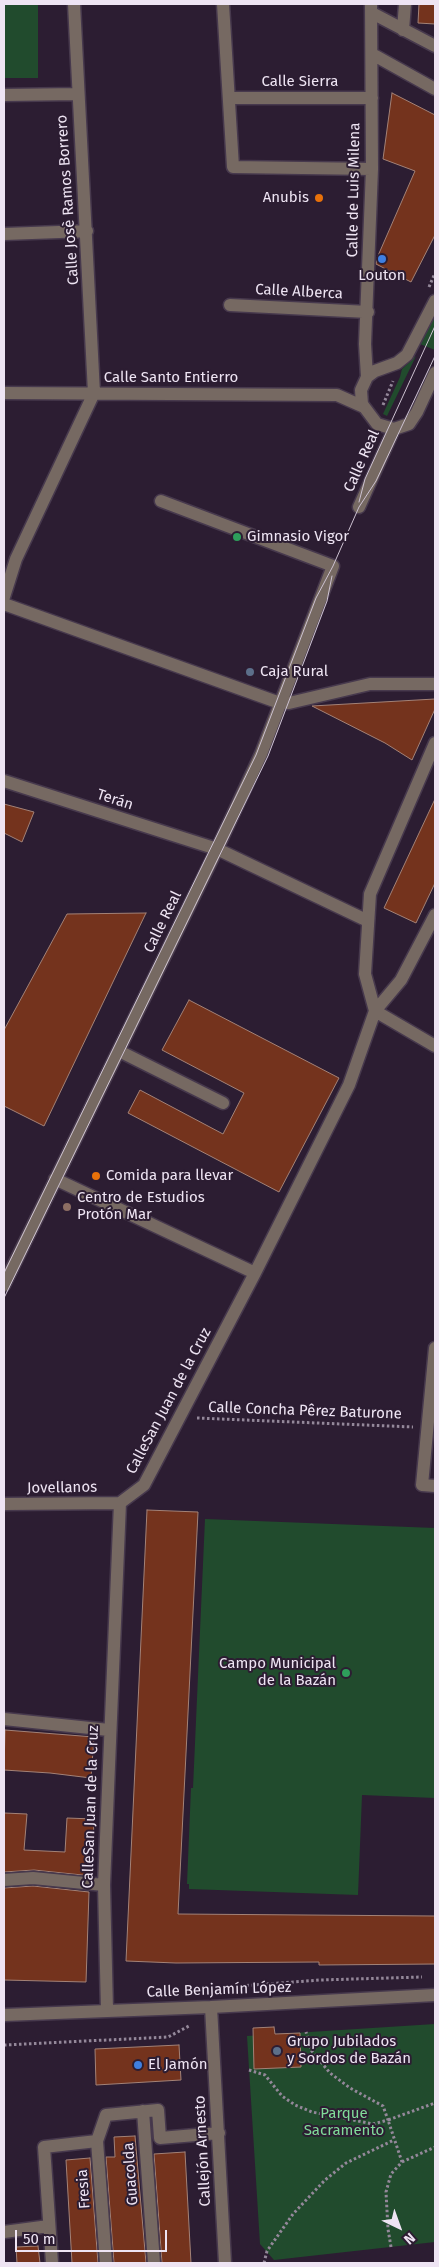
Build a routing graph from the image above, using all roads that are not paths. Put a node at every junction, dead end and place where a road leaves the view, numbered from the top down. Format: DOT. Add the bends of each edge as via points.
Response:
graph roads {
  1 [pos="74,4"];
  2 [pos="223,4"];
  3 [pos="405,4"];
  4 [pos="371,8"];
  5 [pos="403,30"];
  6 [pos="435,46"];
  7 [pos="372,54"];
  8 [pos="435,89"];
  9 [pos="77,94"];
  10 [pos="4,95"];
  11 [pos="229,98"];
  12 [pos="372,98"];
  13 [pos="372,169"];
  14 [pos="87,231"];
  15 [pos="4,234"];
  16 [pos="435,301"];
  17 [pos="230,305"];
  18 [pos="368,312"];
  19 [pos="366,344"];
  20 [pos="382,368"];
  21 [pos="435,373"];
  22 [pos="366,380"];
  23 [pos="4,393"];
  24 [pos="94,393"];
  25 [pos="338,395"];
  26 [pos="364,407"];
  27 [pos="394,429"];
  28 [pos="161,501"];
  29 [pos="359,508"];
  30 [pos="16,560"];
  31 [pos="4,569"];
  32 [pos="4,597"];
  33 [pos="4,604"];
  34 [pos="435,684"];
  35 [pos="283,702"];
  36 [pos="435,743"];
  37 [pos="4,781"];
  38 [pos="217,849"];
  39 [pos="435,915"];
  40 [pos="368,921"];
  41 [pos="375,1011"];
  42 [pos="435,1046"];
  43 [pos="118,1051"];
  44 [pos="223,1103"];
  45 [pos="55,1179"];
  46 [pos="255,1273"];
  47 [pos="4,1284"];
  48 [pos="435,1348"];
  49 [pos="431,1443"];
  50 [pos="435,1486"];
  51 [pos="120,1503"];
  52 [pos="4,1504"];
  53 [pos="4,1719"];
  54 [pos="110,1730"];
  55 [pos="4,1880"];
  56 [pos="104,1885"];
  57 [pos="435,1995"];
  58 [pos="211,2008"];
  59 [pos="107,2010"];
  60 [pos="4,2015"];
  61 [pos="143,2111"];
  62 [pos="219,2133"];
  63 [pos="97,2142"];
  64 [pos="49,2226"];
  65 [pos="4,2232"];
  66 [pos="52,2263"];
  67 [pos="106,2263"];
  68 [pos="154,2263"];
  69 [pos="225,2263"];
  1 -- 9 [label="street, Calle Josè Ramos Borrero"];
  2 -- 11 [label="street"];
  3 -- 5 [label="street"];
  4 -- 5 [label="street"];
  4 -- 7 [label="street, Calle de Luis Milena"];
  5 -- 6 [label="street"];
  7 -- 8 [label="street"];
  7 -- 12 [label="street, Calle de Luis Milena"];
  9 -- 10 [label="street"];
  9 -- 14 [label="street, Calle Josè Ramos Borrero"];
  11 -- 12 [label="street, Calle Sierra"];
  11 -- 13 [label="street" via="233,167"];
  12 -- 13 [label="street, Calle de Luis Milena"];
  13 -- 18 [label="street, Calle de Luis Milena"];
  14 -- 15 [label="street"];
  14 -- 24 [label="street, Calle Josè Ramos Borrero"];
  16 -- 20 [label="street" via="407,355"];
  17 -- 18 [label="street, Calle Alberca"];
  18 -- 19 [label="street, Calle de Luis Milena"];
  19 -- 20 [label="street"];
  19 -- 22 [label="street, Calle de Luis Milena"];
  20 -- 22 [label="street"];
  21 -- 27 [label="street, Calle Real" via="409,424"];
  22 -- 25 [label="street"];
  22 -- 26 [label="street, Calle Real" via="360,396"];
  23 -- 24 [label="street, Calle Santo Entierro"];
  24 -- 25 [label="street, Calle Santo Entierro"];
  24 -- 30 [label="street"];
  25 -- 26 [label="street"];
  26 -- 27 [label="street, Calle Real" via="377,424"];
  27 -- 29 [label="street, Calle Real"];
  28 -- 35 [label="street, Calle Real" via="334,566"];
  30 -- 31 [label="street"];
  30 -- 32 [label="street"];
  33 -- 35 [label="street"];
  34 -- 35 [label="street" via="370,684"];
  35 -- 38 [label="street, Calle Real"];
  36 -- 40 [label="street" via="370,894"];
  37 -- 38 [label="street, Terán"];
  38 -- 40 [label="street, Terán"];
  38 -- 43 [label="street, Calle Real"];
  39 -- 41 [label="street" via="401,980"];
  40 -- 41 [label="street" via="365,974"];
  41 -- 42 [label="street"];
  41 -- 46 [label="street, CalleSan Juan de la Cruz" via="349,1085"];
  43 -- 44 [label="street"];
  43 -- 45 [label="street, Calle Real"];
  45 -- 46 [label="street"];
  45 -- 47 [label="street, Calle Real"];
  46 -- 51 [label="street, CalleSan Juan de la Cruz" via="144,1485"];
  48 -- 49 [label="street" via="428,1427"];
  49 -- 50 [label="street" via="422,1485"];
  51 -- 52 [label="street, Jovellanos"];
  51 -- 54 [label="street, CalleSan Juan de la Cruz"];
  53 -- 54 [label="street"];
  54 -- 56 [label="street, CalleSan Juan de la Cruz"];
  55 -- 56 [label="street" via="32,1878"];
  56 -- 59 [label="street, CalleSan Juan de la Cruz"];
  57 -- 58 [label="street, Calle Benjamín López"];
  58 -- 59 [label="street, Calle Benjamín López"];
  58 -- 62 [label="street, Callejón Arnesto"];
  59 -- 60 [label="street, Calle Benjamín López"];
  61 -- 62 [label="street" via="158,2110 160,2138"];
  61 -- 63 [label="street" via="106,2115"];
  61 -- 68 [label="street, Guacolda"];
  62 -- 69 [label="street, Callejón Arnesto"];
  63 -- 64 [label="street" via="44,2147"];
  63 -- 67 [label="street, Fresia"];
  64 -- 65 [label="street"];
  64 -- 66 [label="street"];
}
